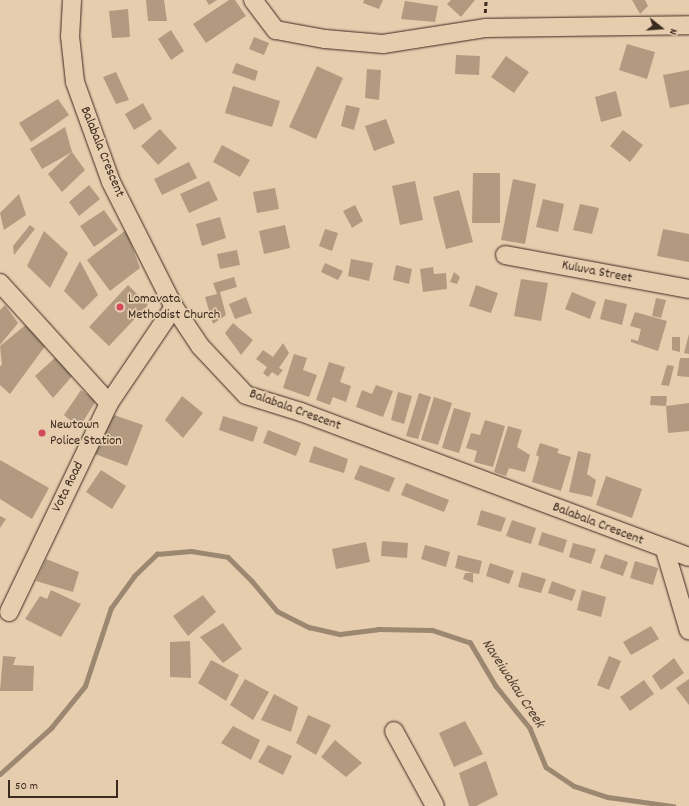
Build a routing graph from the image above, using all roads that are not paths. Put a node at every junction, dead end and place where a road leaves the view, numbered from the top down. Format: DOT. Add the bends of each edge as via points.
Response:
graph roads {
  1 [pos="72,0"];
  2 [pos="253,0"];
  3 [pos="689,25"];
  4 [pos="505,255"];
  5 [pos="0,284"];
  6 [pos="689,290"];
  7 [pos="174,307"];
  8 [pos="109,403"];
  9 [pos="665,550"];
  10 [pos="689,557"];
  11 [pos="9,612"];
  12 [pos="689,631"];
  13 [pos="394,731"];
  14 [pos="435,806"];
  1 -- 7 [label="street, Balabala Crescent" via="70,36 75,82 112,182"];
  2 -- 3 [label="street" via="276,30 325,39 383,44 485,28"];
  4 -- 6 [label="street, Kuluva Street"];
  5 -- 8 [label="street"];
  7 -- 8 [label="street, Vota Road"];
  7 -- 9 [label="street, Balabala Crescent" via="200,346 246,395 410,453"];
  8 -- 11 [label="street, Vota Road"];
  9 -- 10 [label="street, Balabala Crescent"];
  9 -- 12 [label="street"];
  13 -- 14 [label="street"];
}
